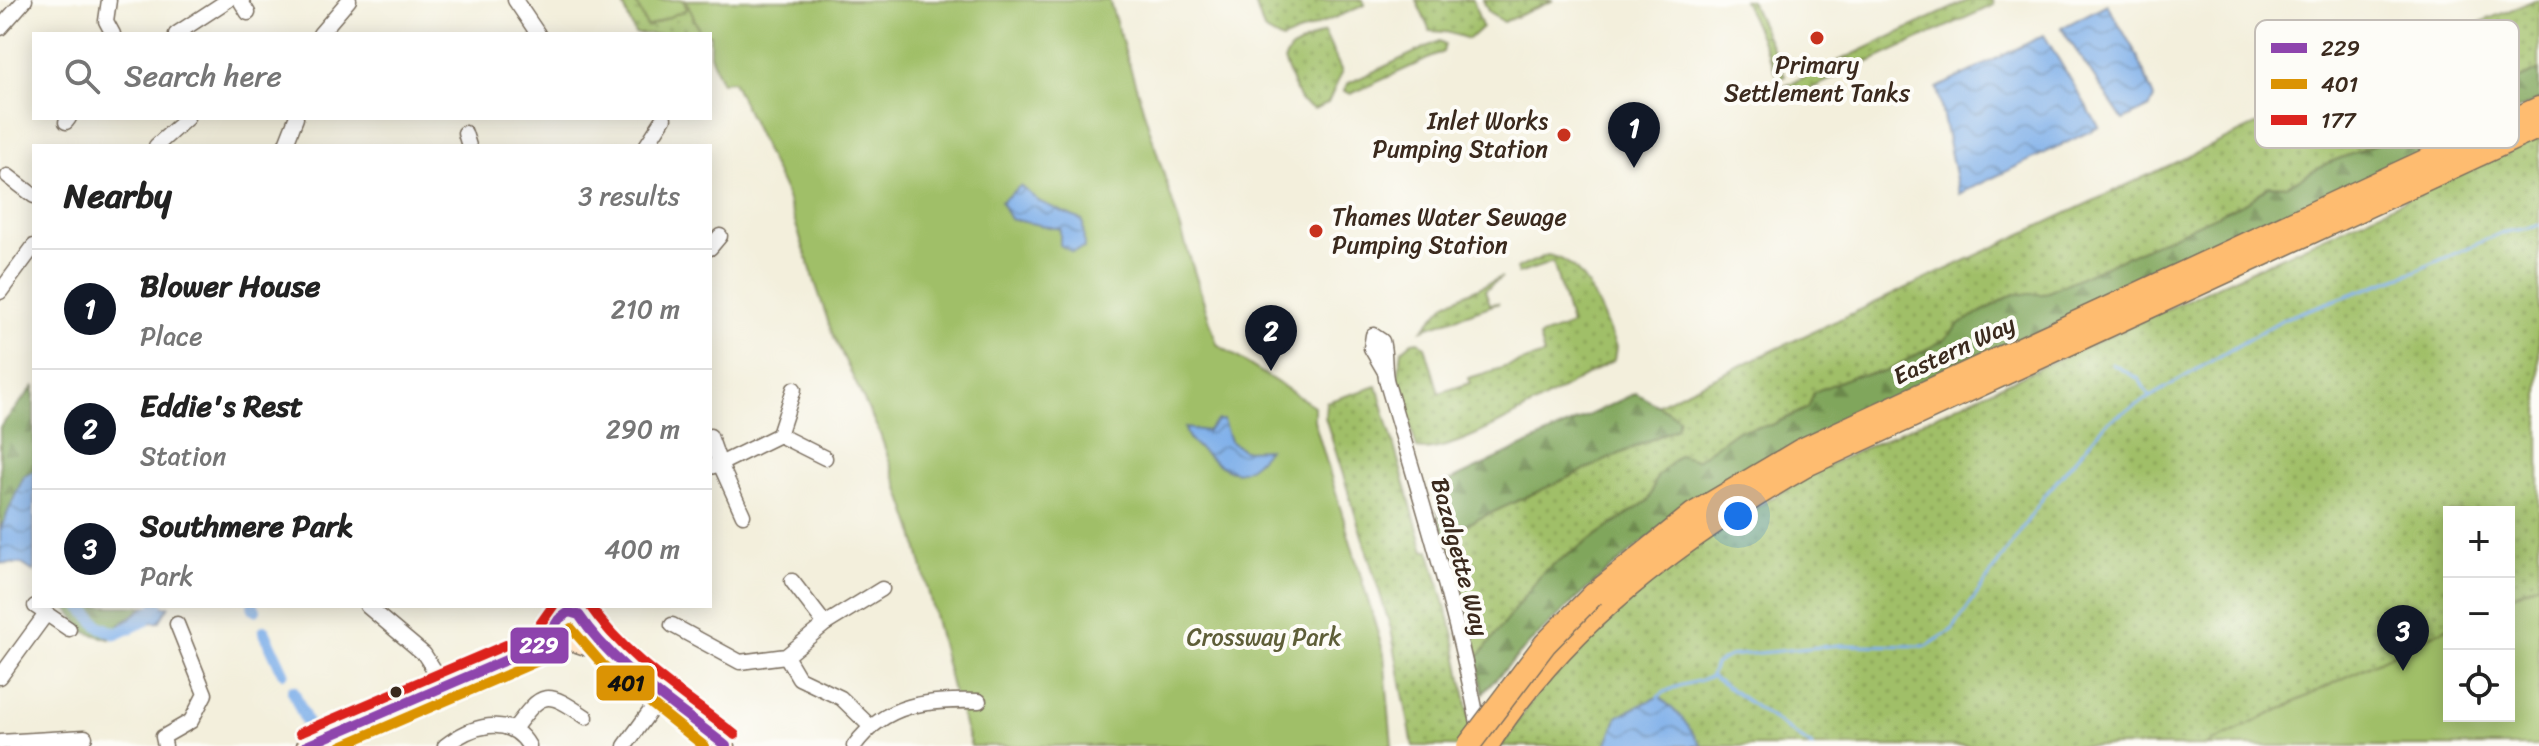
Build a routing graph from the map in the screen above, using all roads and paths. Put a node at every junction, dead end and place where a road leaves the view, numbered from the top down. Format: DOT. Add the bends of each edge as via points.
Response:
graph roads {
  1 [pos="25,0"];
  2 [pos="109,0"];
  3 [pos="228,0"];
  4 [pos="349,0"];
  5 [pos="515,0"];
  6 [pos="0,28"];
  7 [pos="112,32"];
  8 [pos="179,32"];
  9 [pos="322,32"];
  10 [pos="537,32"];
  11 [pos="2539,108"];
  12 [pos="2519,117"];
  13 [pos="185,120"];
  14 [pos="295,120"];
  15 [pos="663,120"];
  16 [pos="2539,127"];
  17 [pos="2519,136"];
  18 [pos="158,144"];
  19 [pos="286,144"];
  20 [pos="647,144"];
  21 [pos="2453,148"];
  22 [pos="2494,148"];
  23 [pos="8,176"];
  24 [pos="32,194"];
  25 [pos="720,236"];
  26 [pos="712,246"];
  27 [pos="32,249"];
  28 [pos="0,292"];
  29 [pos="1386,377"];
  30 [pos="794,389"];
  31 [pos="779,435"];
  32 [pos="825,458"];
  33 [pos="715,466"];
  34 [pos="743,515"];
  35 [pos="792,581"];
  36 [pos="882,589"];
  37 [pos="1603,597"];
  38 [pos="34,608"];
  39 [pos="38,608"];
  40 [pos="369,608"];
  41 [pos="572,622"];
  42 [pos="177,624"];
  43 [pos="825,624"];
  44 [pos="672,625"];
  45 [pos="69,629"];
  46 [pos="786,656"];
  47 [pos="0,677"];
  48 [pos="444,685"];
  49 [pos="664,692"];
  50 [pos="979,701"];
  51 [pos="586,717"];
  52 [pos="869,725"];
  53 [pos="514,729"];
  54 [pos="85,737"];
  55 [pos="0,742"];
  56 [pos="165,746"];
  57 [pos="306,746"];
  58 [pos="444,746"];
  59 [pos="529,746"];
  60 [pos="625,746"];
  61 [pos="726,746"];
  62 [pos="854,746"];
  63 [pos="1468,746"];
  64 [pos="1485,746"];
  1 -- 6 [label="street"];
  2 -- 7 [label="street" via="106,21"];
  3 -- 8 [label="street"];
  4 -- 9 [label="street"];
  5 -- 10 [label="street"];
  11 -- 12 [label="main road, Eastern Way"];
  13 -- 18 [label="street"];
  14 -- 19 [label="street"];
  15 -- 20 [label="street"];
  16 -- 17 [label="main road, Eastern Way"];
  21 -- 37 [label="main road, Eastern Way" via="1801,450 1693,514"];
  22 -- 37 [label="main road, Eastern Way" via="1809,464"];
  23 -- 24 [label="street"];
  25 -- 26 [label="street"];
  27 -- 28 [label="street"];
  29 -- 64 [label="street, Bazalgette Way" via="1440,559"];
  30 -- 31 [label="street"];
  31 -- 32 [label="street"];
  31 -- 33 [label="street"];
  33 -- 34 [label="street"];
  35 -- 43 [label="street"];
  36 -- 43 [label="street"];
  37 -- 63 [label="main road, Eastern Way, bridge" via="1545,644"];
  37 -- 64 [label="main road, Eastern Way"];
  38 -- 47 [label="street"];
  39 -- 45 [label="street"];
  40 -- 48 [label="street" via="424,654"];
  41 -- 48 [label="street" via="543,644"];
  41 -- 49 [label="street"];
  42 -- 56 [label="street" via="205,694 191,721 163,737"];
  43 -- 46 [label="street"];
  44 -- 46 [label="street" via="740,662"];
  46 -- 52 [label="street" via="799,678 841,698"];
  48 -- 57 [label="street"];
  49 -- 60 [label="street"];
  49 -- 61 [label="street"];
  50 -- 52 [label="street" via="916,702"];
  51 -- 53 [label="street" via="558,698 545,696"];
  52 -- 62 [label="street"];
  53 -- 58 [label="street" via="485,726"];
  53 -- 59 [label="street"];
  54 -- 55 [label="street"];
}
